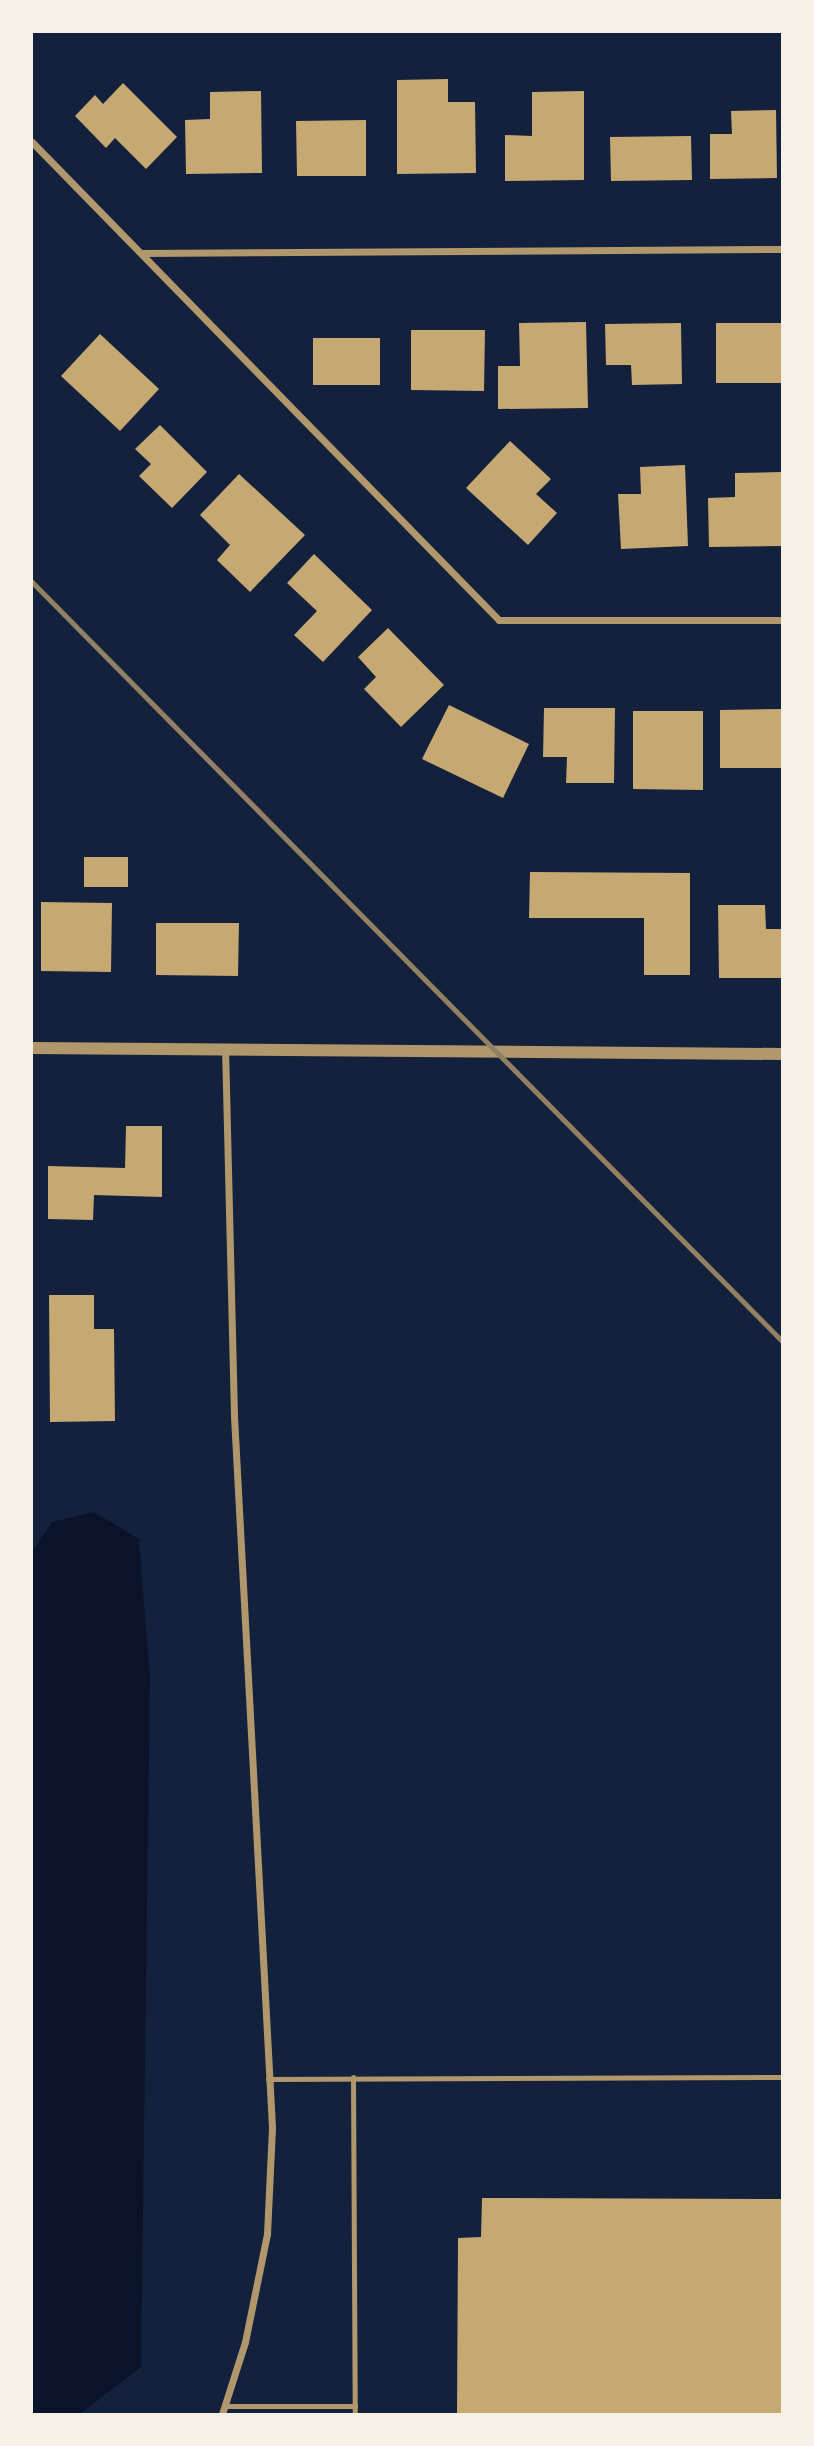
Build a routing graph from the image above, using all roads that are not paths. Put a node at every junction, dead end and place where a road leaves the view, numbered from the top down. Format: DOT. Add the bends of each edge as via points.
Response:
graph roads {
  1 [pos="32,142"];
  2 [pos="782,248"];
  3 [pos="143,253"];
  4 [pos="782,620"];
  5 [pos="32,1048"];
  6 [pos="225,1049"];
  7 [pos="782,1054"];
  8 [pos="353,2077"];
  9 [pos="782,2077"];
  10 [pos="268,2079"];
  11 [pos="226,2406"];
  12 [pos="355,2406"];
  13 [pos="222,2414"];
  14 [pos="355,2414"];
  1 -- 3 [label="street"];
  2 -- 3 [label="street"];
  3 -- 4 [label="street" via="499,620"];
  5 -- 6 [label="street"];
  6 -- 7 [label="street"];
  6 -- 10 [label="street" via="234,1415"];
  8 -- 9 [label="lane"];
  8 -- 10 [label="lane"];
  8 -- 12 [label="lane"];
  10 -- 11 [label="street" via="267,2234"];
  11 -- 12 [label="lane"];
  11 -- 13 [label="street"];
  12 -- 14 [label="lane"];
}
